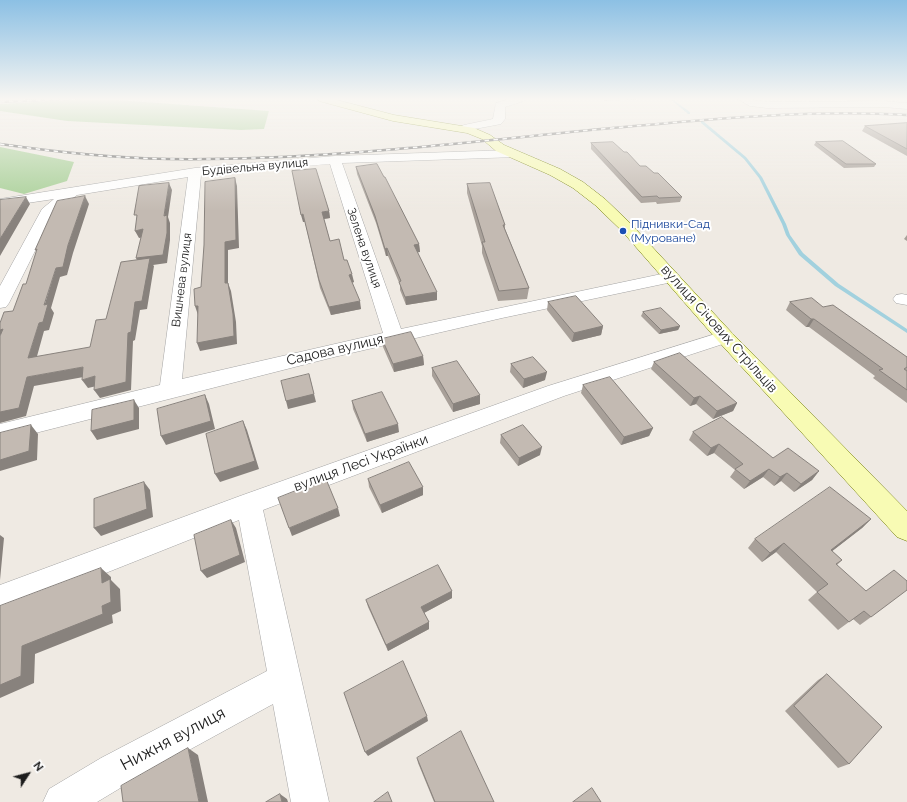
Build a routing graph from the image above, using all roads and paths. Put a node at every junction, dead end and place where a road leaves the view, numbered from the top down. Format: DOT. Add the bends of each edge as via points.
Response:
graph roads {
  1 [pos="483,136"];
  2 [pos="512,154"];
  3 [pos="335,160"];
  4 [pos="195,172"];
  5 [pos="73,191"];
  6 [pos="0,203"];
  7 [pos="672,277"];
  8 [pos="0,303"];
  9 [pos="394,336"];
  10 [pos="725,337"];
  11 [pos="170,388"];
  12 [pos="0,433"];
  13 [pos="249,504"];
  14 [pos="907,529"];
  15 [pos="0,600"];
  16 [pos="286,679"];
  17 [pos="62,802"];
  18 [pos="310,802"];
  1 -- 2 [label="street, вулиця Січових Стрільців"];
  2 -- 3 [label="street, Будівельна вулиця"];
  2 -- 7 [label="street, вулиця Січових Стрільців" via="578,185 620,221"];
  3 -- 4 [label="street, Будівельна вулиця"];
  3 -- 9 [label="street, Зелена вулиця"];
  4 -- 5 [label="street, Будівельна вулиця"];
  4 -- 11 [label="street, Вишнева вулиця"];
  5 -- 6 [label="street, Будівельна вулиця"];
  5 -- 8 [label="street" via="49,209"];
  7 -- 9 [label="street, Садова вулиця"];
  7 -- 10 [label="street, вулиця Січових Стрільців"];
  9 -- 11 [label="street, Садова вулиця"];
  10 -- 13 [label="street, вулиця Лесі Українки" via="556,391"];
  10 -- 14 [label="street, вулиця Січових Стрільців"];
  11 -- 12 [label="street, Садова вулиця"];
  13 -- 15 [label="street, вулиця Лесі Українки"];
  13 -- 16 [label="street"];
  16 -- 17 [label="street, Нижня вулиця" via="114,771"];
  16 -- 18 [label="street"];
}
